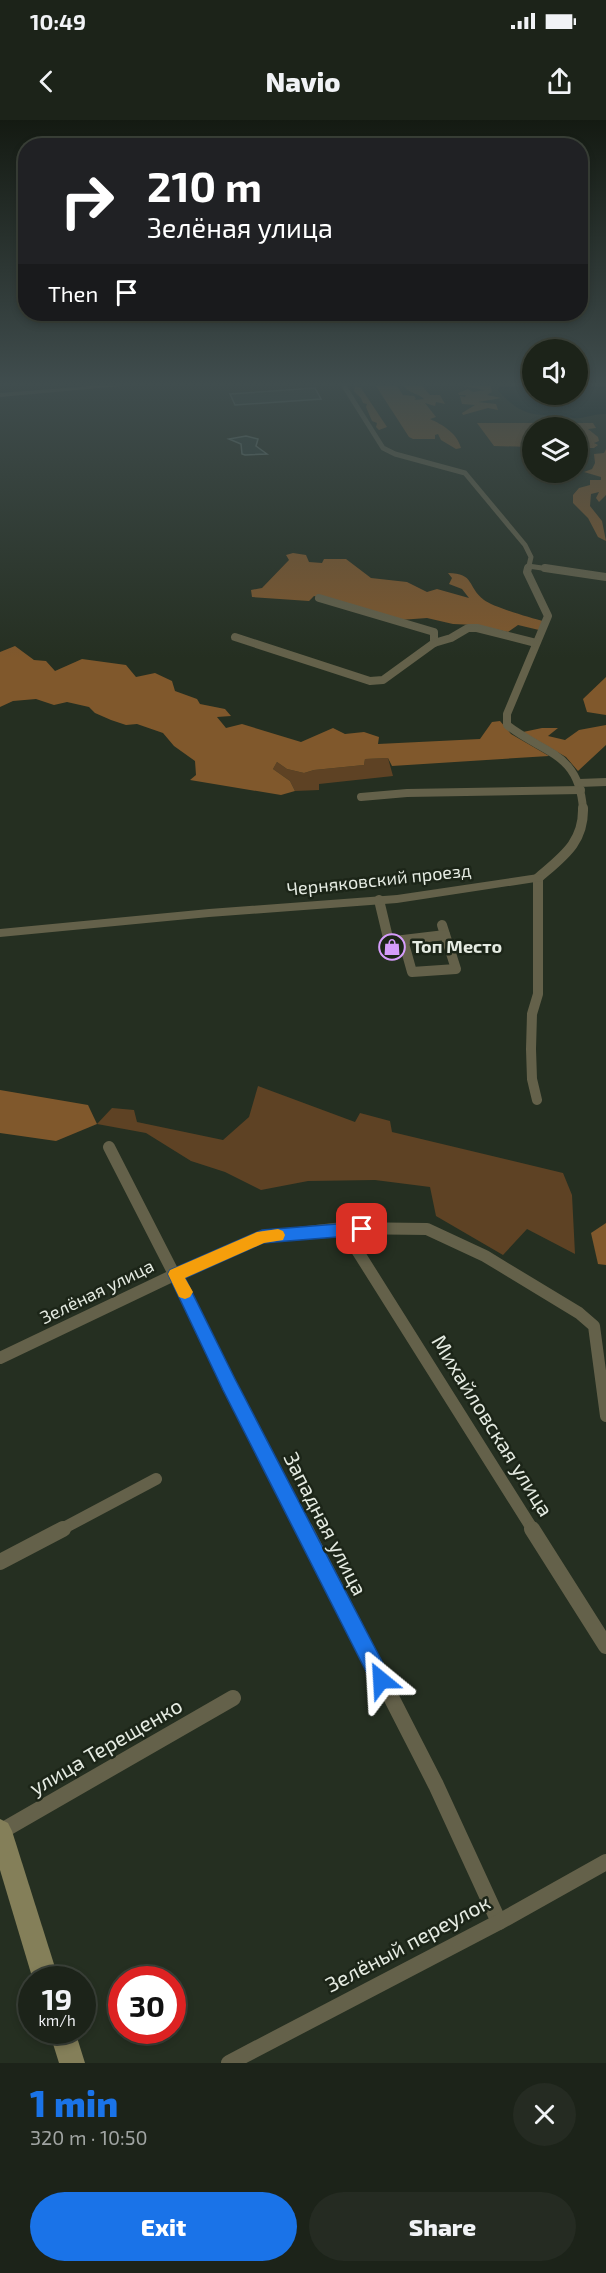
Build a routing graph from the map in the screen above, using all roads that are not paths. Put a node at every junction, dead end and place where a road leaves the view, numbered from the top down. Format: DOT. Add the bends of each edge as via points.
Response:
graph roads {
  1 [pos="468,477"];
  2 [pos="528,566"];
  3 [pos="606,577"];
  4 [pos="319,598"];
  5 [pos="235,637"];
  6 [pos="434,643"];
  7 [pos="536,643"];
  8 [pos="606,782"];
  9 [pos="580,786"];
  10 [pos="361,797"];
  11 [pos="538,878"];
  12 [pos="379,900"];
  13 [pos="0,933"];
  14 [pos="403,940"];
  15 [pos="537,1100"];
  16 [pos="109,1147"];
  17 [pos="343,1228"];
  18 [pos="176,1274"];
  19 [pos="0,1358"];
  20 [pos="606,1416"];
  21 [pos="156,1479"];
  22 [pos="0,1562"];
  23 [pos="606,1646"];
  24 [pos="233,1698"];
  25 [pos="0,1832"];
  26 [pos="606,1862"];
  27 [pos="500,1922"];
  28 [pos="42,1966"];
  29 [pos="66,2044"];
  30 [pos="72,2063"];
  31 [pos="229,2063"];
  1 -- 2 [label="street" via="525,545 531,557"];
  2 -- 3 [label="street"];
  2 -- 7 [label="street" via="548,616"];
  4 -- 6 [label="street" via="434,632"];
  5 -- 6 [label="street" via="370,681 382,680"];
  6 -- 7 [label="street" via="468,628"];
  7 -- 9 [label="street" via="507,714 507,725 563,759"];
  8 -- 9 [label="street"];
  9 -- 10 [label="street"];
  9 -- 11 [label="street" via="584,812 575,844"];
  11 -- 12 [label="street, Черняковский проезд"];
  11 -- 15 [label="street" via="538,994 532,1014 531,1049"];
  12 -- 13 [label="street, Черняковский проезд"];
  12 -- 14 [label="street" via="389,942"];
  14 -- 14 [label="street" via="412,972 456,969 443,930"];
  16 -- 18 [label="street, Западная улица"];
  17 -- 18 [label="street, Зелёная улица" via="262,1237"];
  17 -- 20 [label="street, Зелёная улица" via="427,1229 485,1256 579,1313 594,1326"];
  17 -- 23 [label="street, Михайловская улица"];
  18 -- 19 [label="street, Зелёная улица"];
  18 -- 27 [label="street, Западная улица" via="435,1785"];
  21 -- 22 [label="street"];
  24 -- 25 [label="street, улица Терещенко"];
  25 -- 28 [label="main road"];
  26 -- 27 [label="street, Зелёный переулок"];
  27 -- 31 [label="street, Зелёный переулок"];
  29 -- 30 [label="main road"];
}
